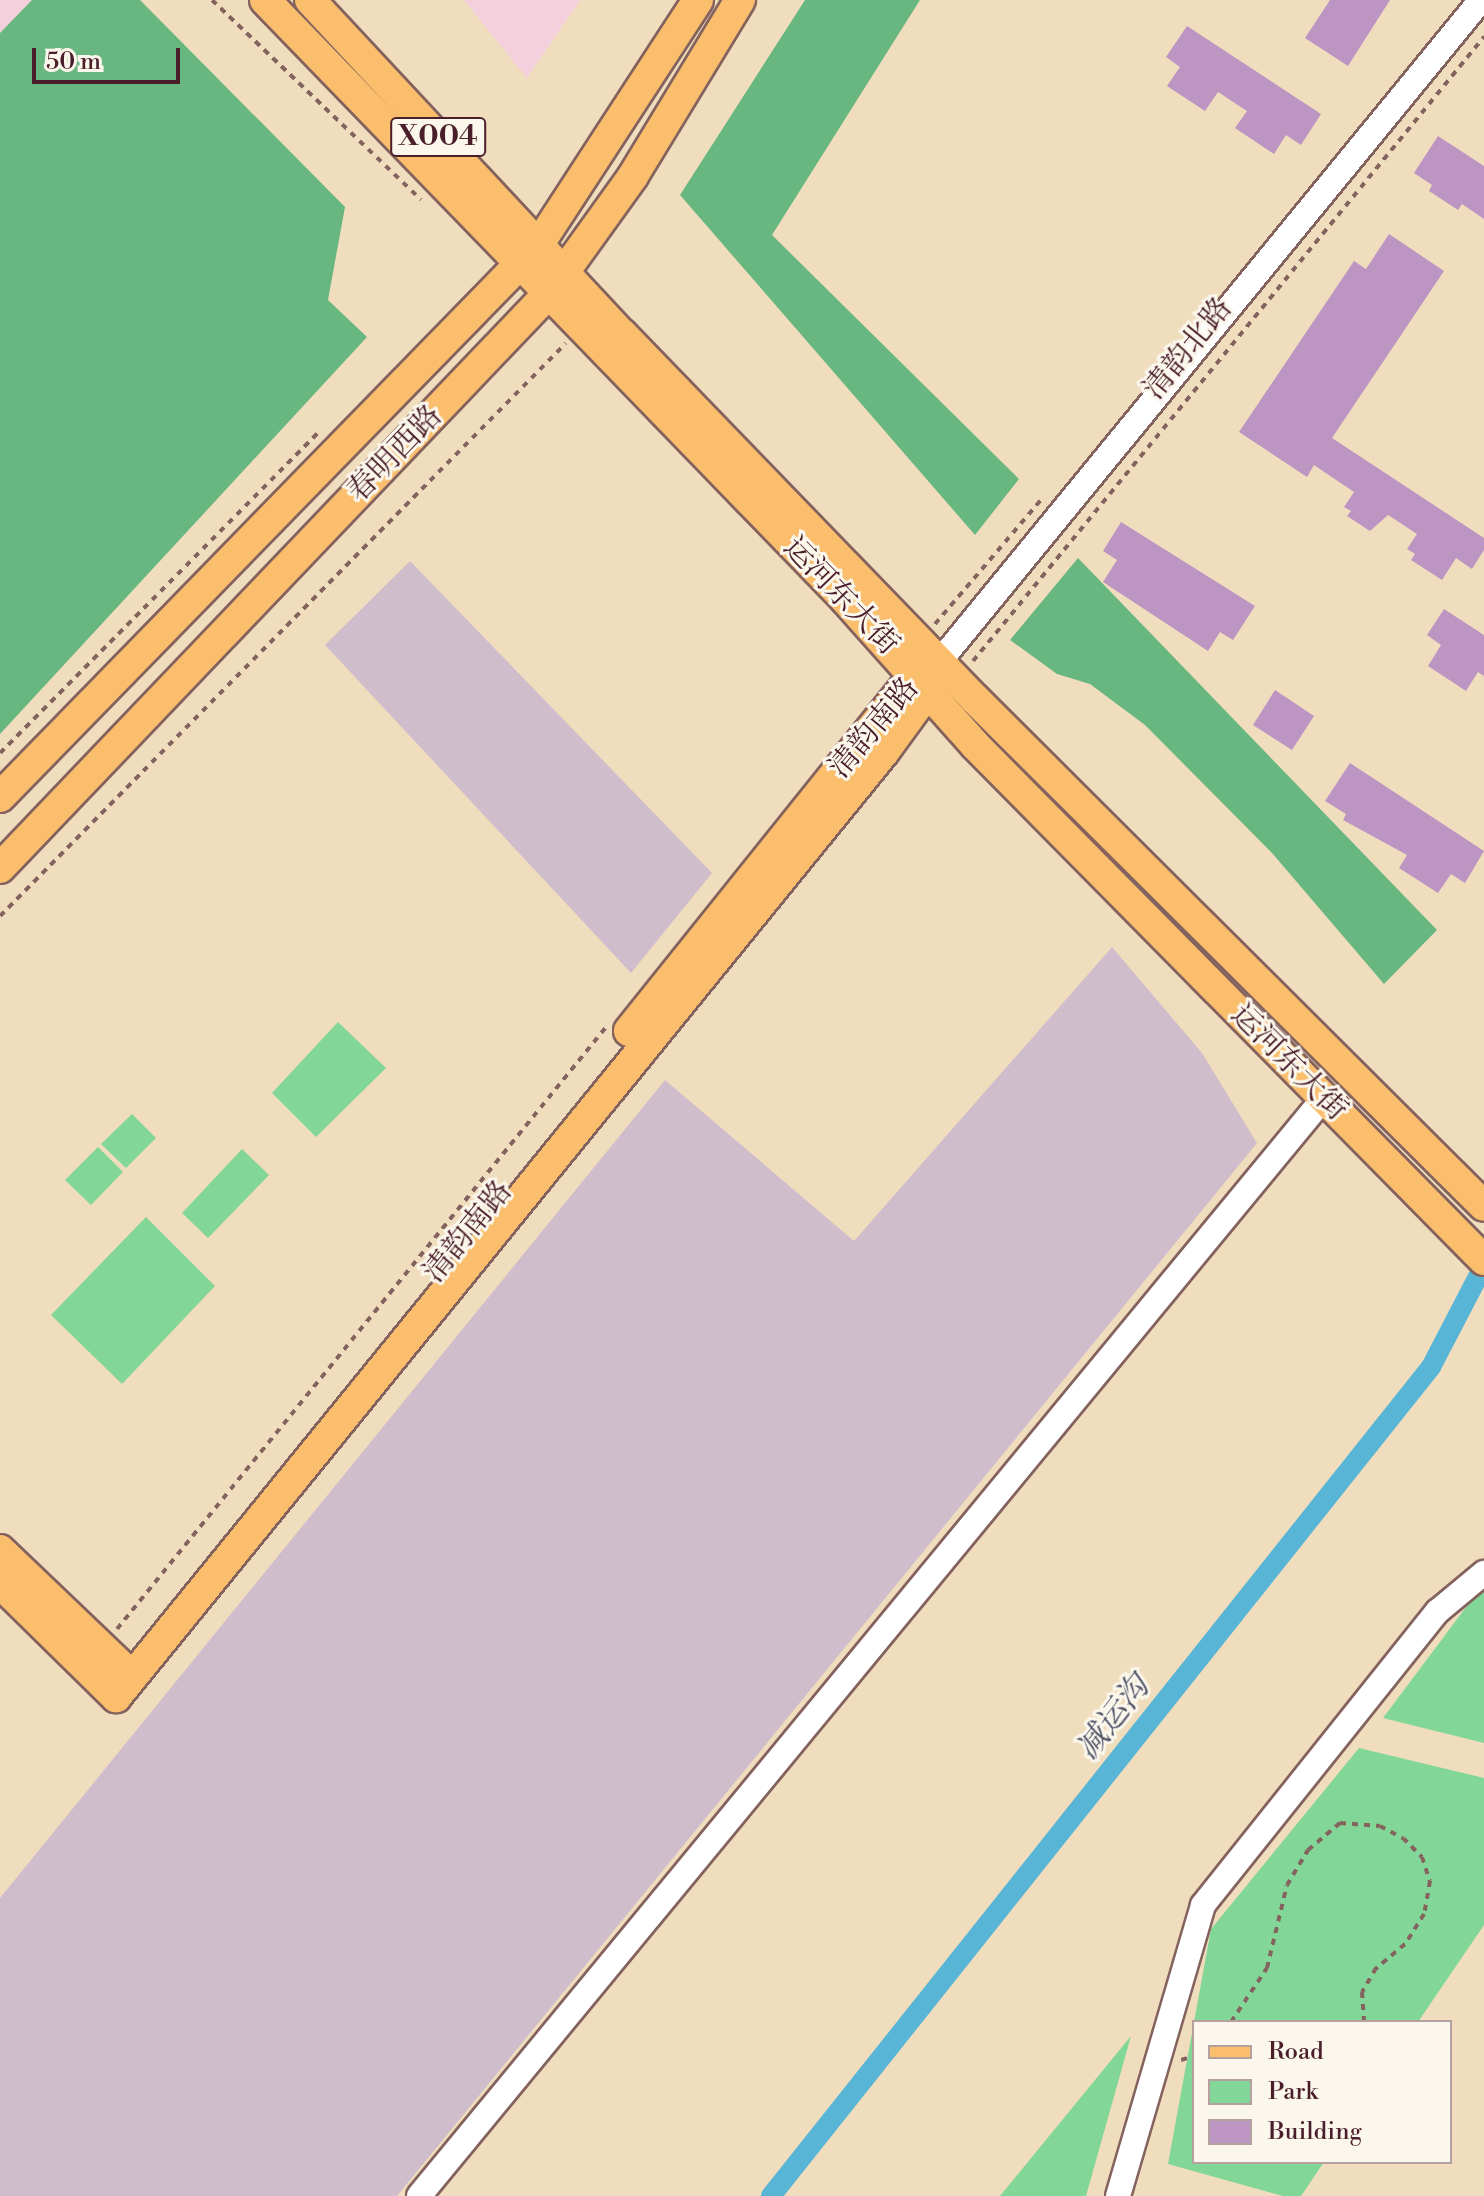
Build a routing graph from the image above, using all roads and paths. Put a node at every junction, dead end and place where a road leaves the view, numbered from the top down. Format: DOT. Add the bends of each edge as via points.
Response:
graph roads {
  1 [pos="212,0"];
  2 [pos="265,0"];
  3 [pos="310,0"];
  4 [pos="698,0"];
  5 [pos="740,0"];
  6 [pos="1481,0"];
  7 [pos="1484,37"];
  8 [pos="432,209"];
  9 [pos="530,253"];
  10 [pos="557,283"];
  11 [pos="581,328"];
  12 [pos="319,431"];
  13 [pos="936,676"];
  14 [pos="0,753"];
  15 [pos="0,797"];
  16 [pos="0,868"];
  17 [pos="0,916"];
  18 [pos="612,1020"];
  19 [pos="1323,1099"];
  20 [pos="1484,1206"];
  21 [pos="1484,1260"];
  22 [pos="0,1550"];
  23 [pos="1484,1573"];
  24 [pos="0,1583"];
  25 [pos="113,1667"];
  26 [pos="1232,2020"];
  27 [pos="1364,2020"];
  28 [pos="419,2196"];
  29 [pos="1118,2196"];
  1 -- 8 [label="path"];
  2 -- 9 [label="main road, 运河东大街 / X004"];
  3 -- 9 [label="main road, 运河东大街 / X004"];
  4 -- 9 [label="main road, 春明西路"];
  5 -- 10 [label="main road, 春明西路" via="633,176"];
  6 -- 13 [label="street, 清韵北路"];
  7 -- 13 [label="path, 清韵北路"];
  9 -- 10 [label="main road, 运河东大街 / X004"];
  9 -- 15 [label="main road, 春明西路"];
  10 -- 11 [label="main road, 运河东大街 / X004"];
  10 -- 13 [label="main road, 运河东大街 / X004"];
  10 -- 16 [label="main road, 春明西路"];
  11 -- 13 [label="main road, 运河东大街 / X004"];
  11 -- 17 [label="path, 春明西路"];
  12 -- 14 [label="path"];
  13 -- 19 [label="main road, 运河东大街 / X004" via="975,745"];
  13 -- 20 [label="main road, 运河东大街 / X004"];
  13 -- 25 [label="main road, 清韵南路" via="884,752"];
  18 -- 25 [label="path, 清韵南路"];
  19 -- 21 [label="main road, 运河东大街 / X004"];
  19 -- 28 [label="street"];
  22 -- 25 [label="main road"];
  23 -- 29 [label="street" via="1438,1611 1203,1905"];
  24 -- 25 [label="main road"];
  26 -- 27 [label="path" via="1267,1968 1287,1885 1308,1850 1340,1823 1380,1826 1403,1838 1422,1857 1430,1881 1424,1914 1362,1992"];
}
